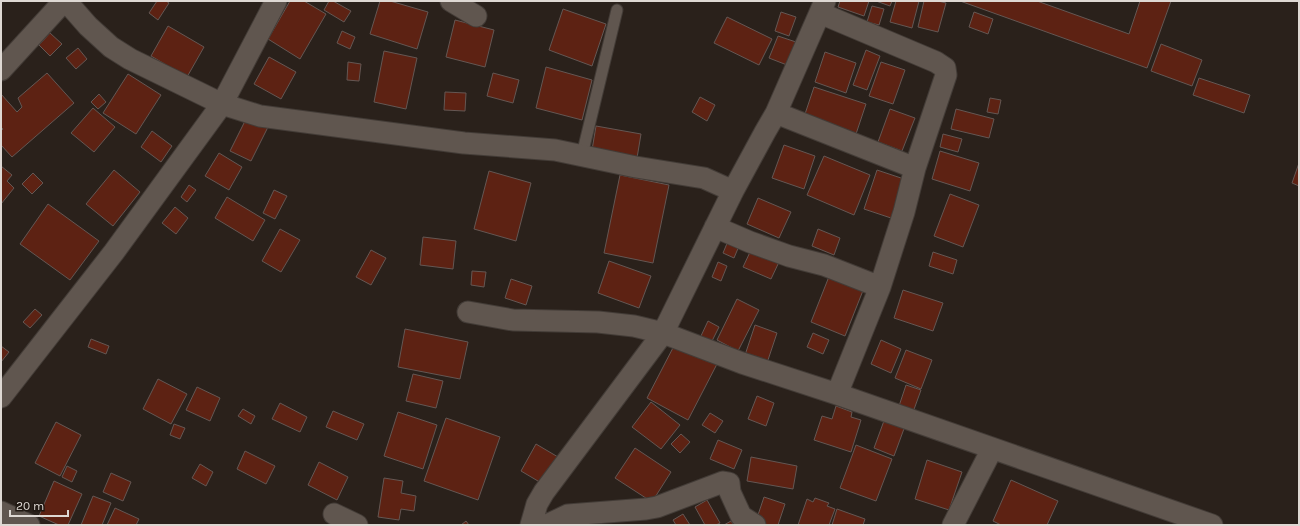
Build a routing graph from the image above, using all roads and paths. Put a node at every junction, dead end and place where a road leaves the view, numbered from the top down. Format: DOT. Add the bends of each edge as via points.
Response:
graph roads {
  1 [pos="65,1"];
  2 [pos="276,1"];
  3 [pos="451,1"];
  4 [pos="823,7"];
  5 [pos="617,10"];
  6 [pos="476,16"];
  7 [pos="1,70"];
  8 [pos="222,104"];
  9 [pos="776,113"];
  10 [pos="582,155"];
  11 [pos="916,168"];
  12 [pos="733,191"];
  13 [pos="715,227"];
  14 [pos="880,287"];
  15 [pos="468,312"];
  16 [pos="663,333"];
  17 [pos="837,394"];
  18 [pos="1,397"];
  19 [pos="992,449"];
  20 [pos="1,512"];
  21 [pos="334,514"];
  22 [pos="1185,520"];
  23 [pos="29,525"];
  24 [pos="357,525"];
  25 [pos="530,525"];
  26 [pos="547,525"];
  27 [pos="755,525"];
  28 [pos="953,525"];
  29 [pos="1212,525"];
  1 -- 7 [label="street"];
  1 -- 8 [label="street" via="88,26 130,59"];
  2 -- 8 [label="street"];
  3 -- 6 [label="street"];
  4 -- 9 [label="street"];
  4 -- 11 [label="street" via="945,68 946,75"];
  5 -- 10 [label="lane"];
  8 -- 10 [label="street" via="260,116 464,143 555,150"];
  8 -- 18 [label="street" via="114,252"];
  9 -- 11 [label="street"];
  9 -- 12 [label="street"];
  10 -- 12 [label="street" via="704,178"];
  11 -- 14 [label="street"];
  12 -- 13 [label="street"];
  13 -- 14 [label="street" via="750,242 824,265"];
  13 -- 16 [label="street"];
  14 -- 17 [label="street"];
  15 -- 16 [label="street" via="513,320 598,322 634,326"];
  16 -- 17 [label="street" via="742,363"];
  16 -- 25 [label="street" via="544,492"];
  17 -- 19 [label="street"];
  19 -- 22 [label="street"];
  19 -- 28 [label="street"];
  20 -- 23 [label="street"];
  21 -- 24 [label="street"];
  22 -- 29 [label="street"];
  26 -- 27 [label="street" via="568,516 657,507 723,482 729,483 730,492 741,516"];
}
